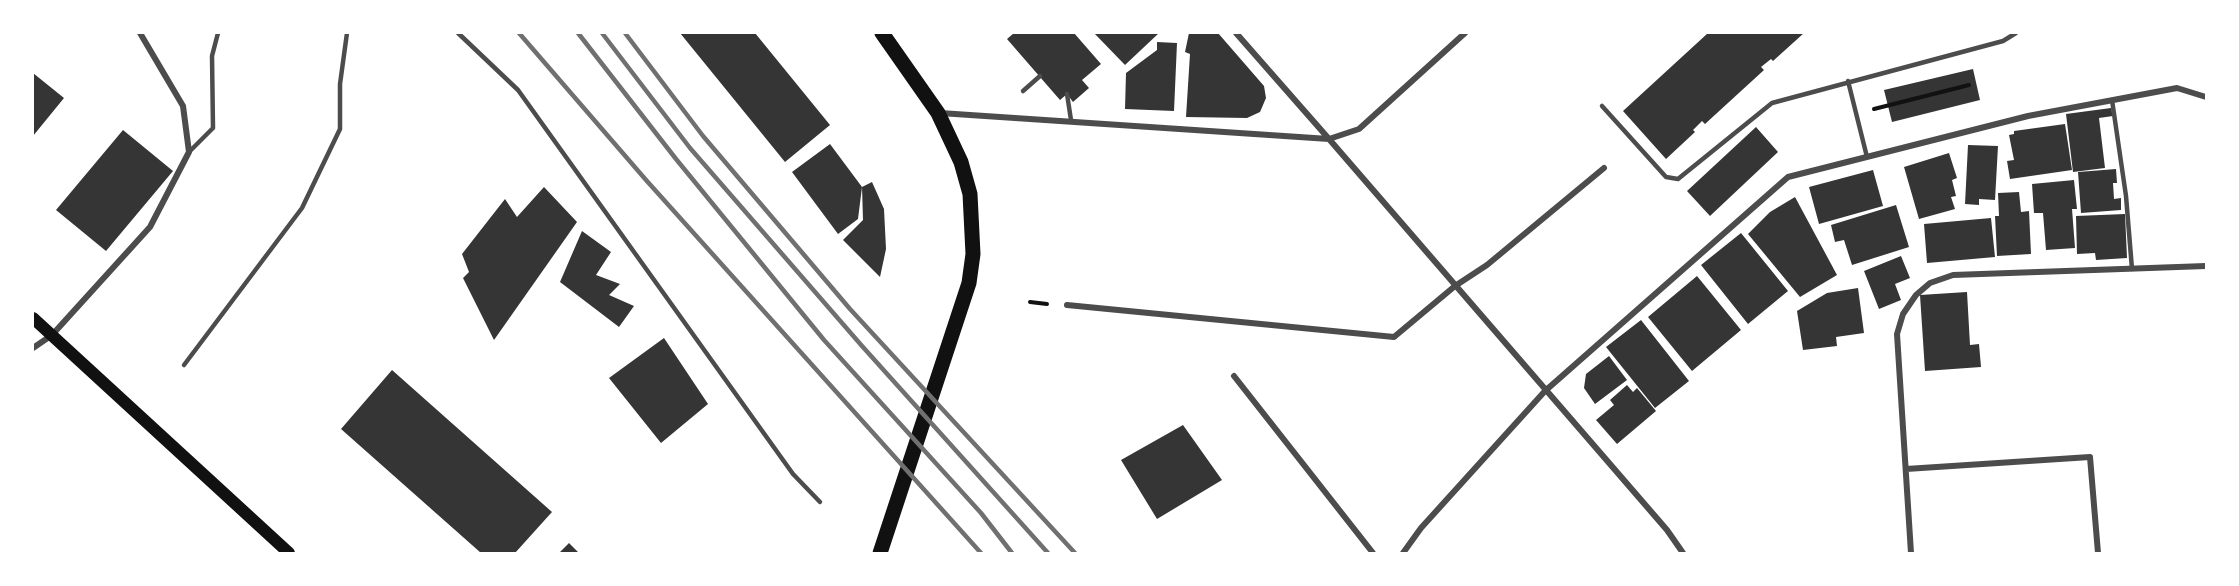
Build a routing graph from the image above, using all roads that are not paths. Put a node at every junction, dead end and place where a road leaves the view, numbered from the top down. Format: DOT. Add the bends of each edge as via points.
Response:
graph roads {
  1 [pos="140,33"];
  2 [pos="218,33"];
  3 [pos="347,33"];
  4 [pos="458,33"];
  5 [pos="882,33"];
  6 [pos="1236,33"];
  7 [pos="1465,33"];
  8 [pos="2016,33"];
  9 [pos="1040,76"];
  10 [pos="1848,81"];
  11 [pos="1023,91"];
  12 [pos="1067,94"];
  13 [pos="2206,97"];
  14 [pos="2112,100"];
  15 [pos="1602,106"];
  16 [pos="938,113"];
  17 [pos="1071,120"];
  18 [pos="1329,139"];
  19 [pos="189,152"];
  20 [pos="1867,157"];
  21 [pos="1604,168"];
  22 [pos="2206,266"];
  23 [pos="2132,269"];
  24 [pos="1455,286"];
  25 [pos="1067,305"];
  26 [pos="33,318"];
  27 [pos="52,335"];
  28 [pos="33,348"];
  29 [pos="184,364"];
  30 [pos="1234,376"];
  31 [pos="1545,391"];
  32 [pos="1906,469"];
  33 [pos="820,502"];
  34 [pos="289,553"];
  35 [pos="880,553"];
  36 [pos="1374,553"];
  37 [pos="1403,553"];
  38 [pos="1683,553"];
  39 [pos="1911,553"];
  40 [pos="2098,553"];
  1 -- 19 [label="street" via="183,105"];
  2 -- 19 [label="lane" via="212,56 213,128"];
  3 -- 29 [label="lane" via="340,84 340,129 302,208"];
  4 -- 33 [label="lane" via="518,90 793,474"];
  5 -- 16 [label="main road"];
  6 -- 18 [label="street"];
  7 -- 18 [label="street" via="1359,129"];
  8 -- 10 [label="lane" via="2003,41"];
  9 -- 11 [label="lane"];
  10 -- 15 [label="lane" via="1772,103 1678,179 1666,177"];
  10 -- 20 [label="lane"];
  12 -- 17 [label="lane"];
  13 -- 14 [label="street" via="2177,88"];
  14 -- 20 [label="street" via="2028,116"];
  14 -- 23 [label="lane"];
  16 -- 17 [label="street"];
  16 -- 35 [label="main road" via="962,162 970,194 973,221 969,283"];
  17 -- 18 [label="street"];
  18 -- 24 [label="street"];
  19 -- 27 [label="street" via="150,227"];
  20 -- 31 [label="street" via="1788,177"];
  21 -- 24 [label="street" via="1488,265"];
  22 -- 23 [label="street"];
  23 -- 32 [label="street" via="1953,275 1930,283 1916,295 1903,314 1897,334"];
  24 -- 25 [label="street" via="1395,337"];
  24 -- 31 [label="street"];
  26 -- 27 [label="main road"];
  27 -- 28 [label="street"];
  27 -- 34 [label="main road"];
  30 -- 36 [label="street"];
  31 -- 37 [label="street"];
  31 -- 38 [label="street"];
  32 -- 39 [label="street"];
  32 -- 40 [label="street" via="2090,457"];
}
